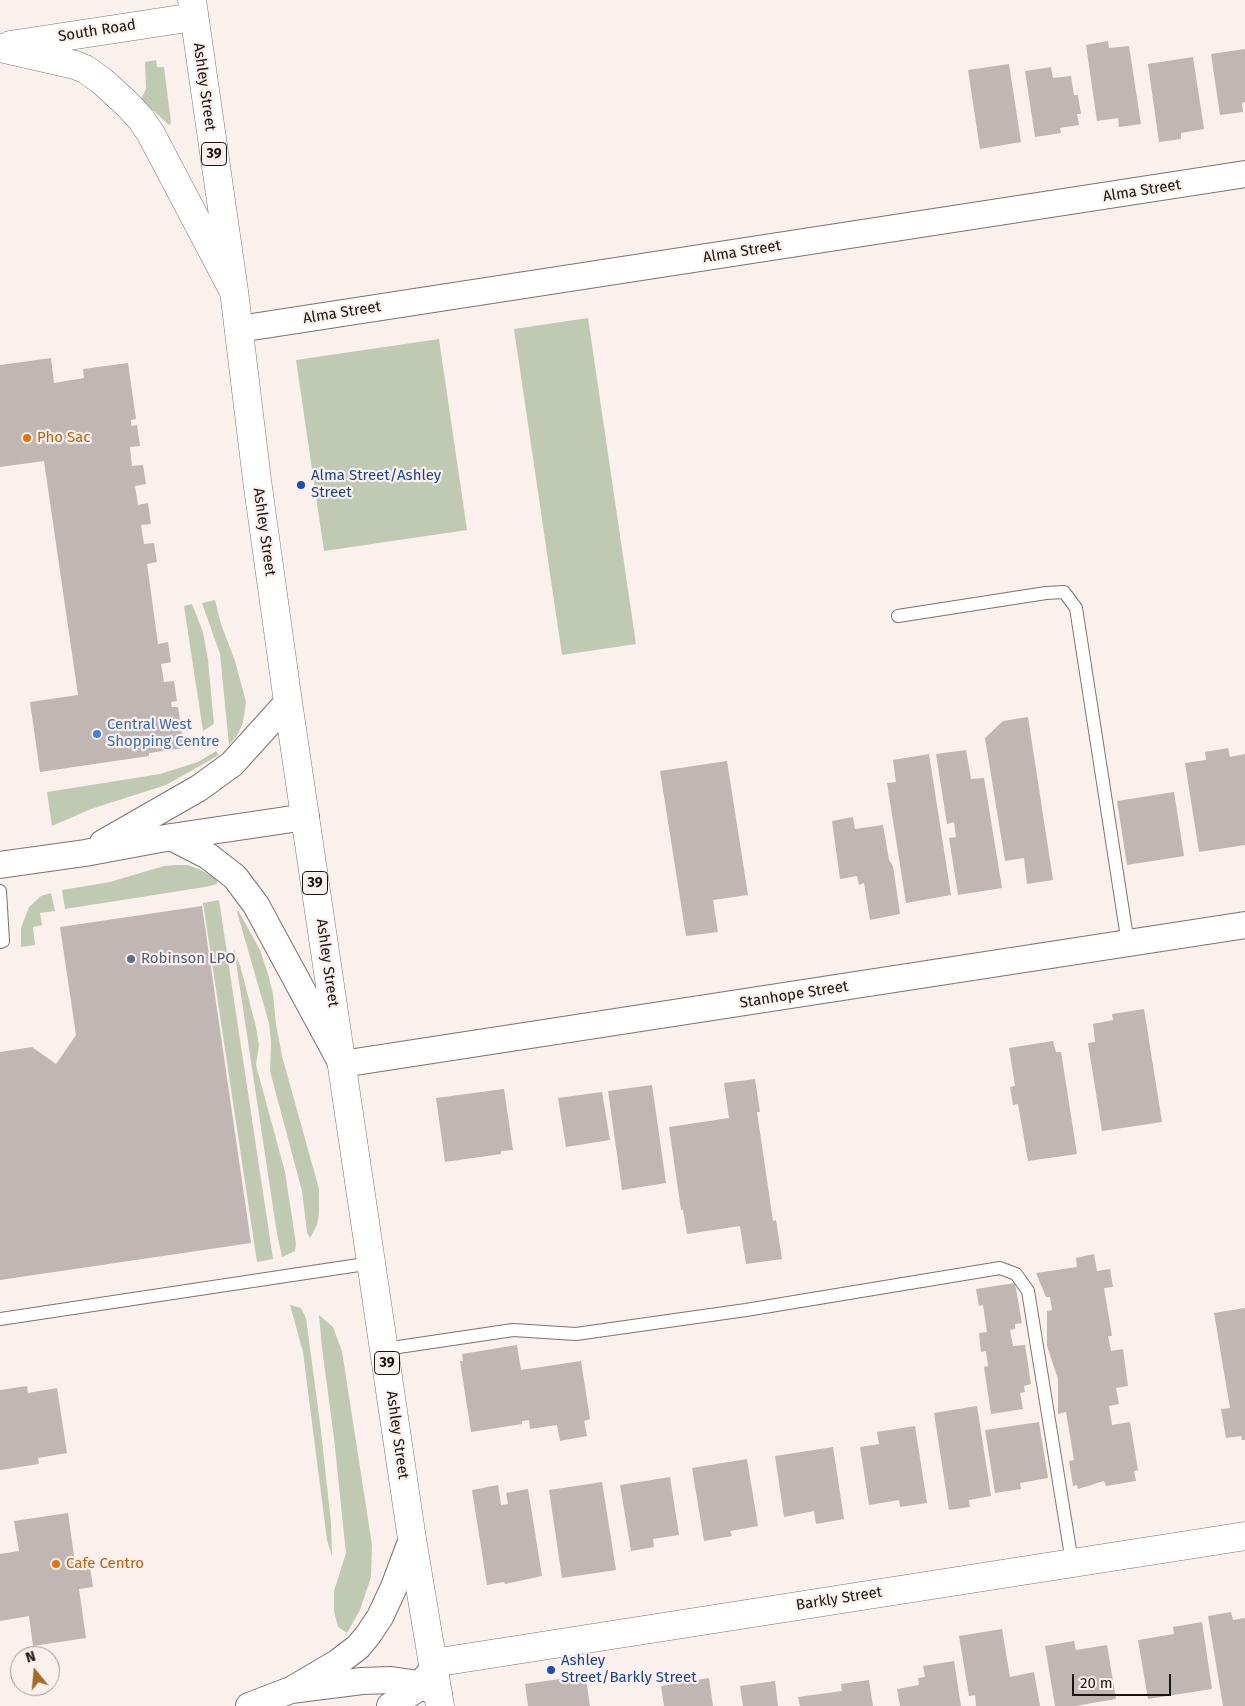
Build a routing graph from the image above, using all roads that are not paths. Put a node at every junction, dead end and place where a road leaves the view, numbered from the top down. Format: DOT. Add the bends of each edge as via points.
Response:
graph roads {
  1 [pos="193,9"];
  2 [pos="0,47"];
  3 [pos="1245,174"];
  4 [pos="234,291"];
  5 [pos="239,329"];
  6 [pos="898,616"];
  7 [pos="288,702"];
  8 [pos="306,817"];
  9 [pos="171,836"];
  10 [pos="85,853"];
  11 [pos="0,865"];
  12 [pos="0,891"];
  13 [pos="1245,925"];
  14 [pos="0,942"];
  15 [pos="1128,944"];
  16 [pos="342,1064"];
  17 [pos="372,1263"];
  18 [pos="0,1319"];
  19 [pos="385,1349"];
  20 [pos="1245,1536"];
  21 [pos="412,1539"];
  22 [pos="1072,1562"];
  23 [pos="433,1688"];
  24 [pos="291,1690"];
  25 [pos="249,1706"];
  26 [pos="390,1706"];
  1 -- 2 [label="main road, South Road"];
  1 -- 4 [label="main road, Ashley Street / 39"];
  2 -- 4 [label="main road" via="85,69 127,104 151,134"];
  3 -- 5 [label="street, Alma Street"];
  4 -- 5 [label="main road, Ashley Street / 39"];
  5 -- 7 [label="main road, Ashley Street / 39"];
  6 -- 15 [label="lane" via="1055,592 1064,592 1076,608"];
  7 -- 8 [label="main road, Ashley Street / 39"];
  7 -- 10 [label="street" via="232,764 199,788"];
  8 -- 9 [label="street"];
  8 -- 16 [label="main road, Ashley Street / 39"];
  9 -- 10 [label="street"];
  9 -- 16 [label="street, Ashley Street" via="208,856 235,877 256,905"];
  10 -- 11 [label="street"];
  12 -- 14 [label="lane" via="3,941"];
  13 -- 15 [label="street, Stanhope Street"];
  15 -- 16 [label="street, Stanhope Street"];
  16 -- 17 [label="main road, Ashley Street / 39"];
  17 -- 18 [label="lane"];
  17 -- 19 [label="main road, Ashley Street / 39"];
  19 -- 21 [label="main road, Ashley Street / 39"];
  19 -- 22 [label="lane" via="513,1330 576,1334 1000,1268 1016,1274 1028,1291"];
  20 -- 22 [label="main road, Barkly Street"];
  21 -- 23 [label="main road, Ashley Street / 39"];
  21 -- 24 [label="street, Ashley Street" via="391,1594 368,1635 337,1663"];
  22 -- 23 [label="main road, Barkly Street"];
  23 -- 24 [label="street" via="380,1680"];
  23 -- 26 [label="street"];
  24 -- 25 [label="street"];
}
